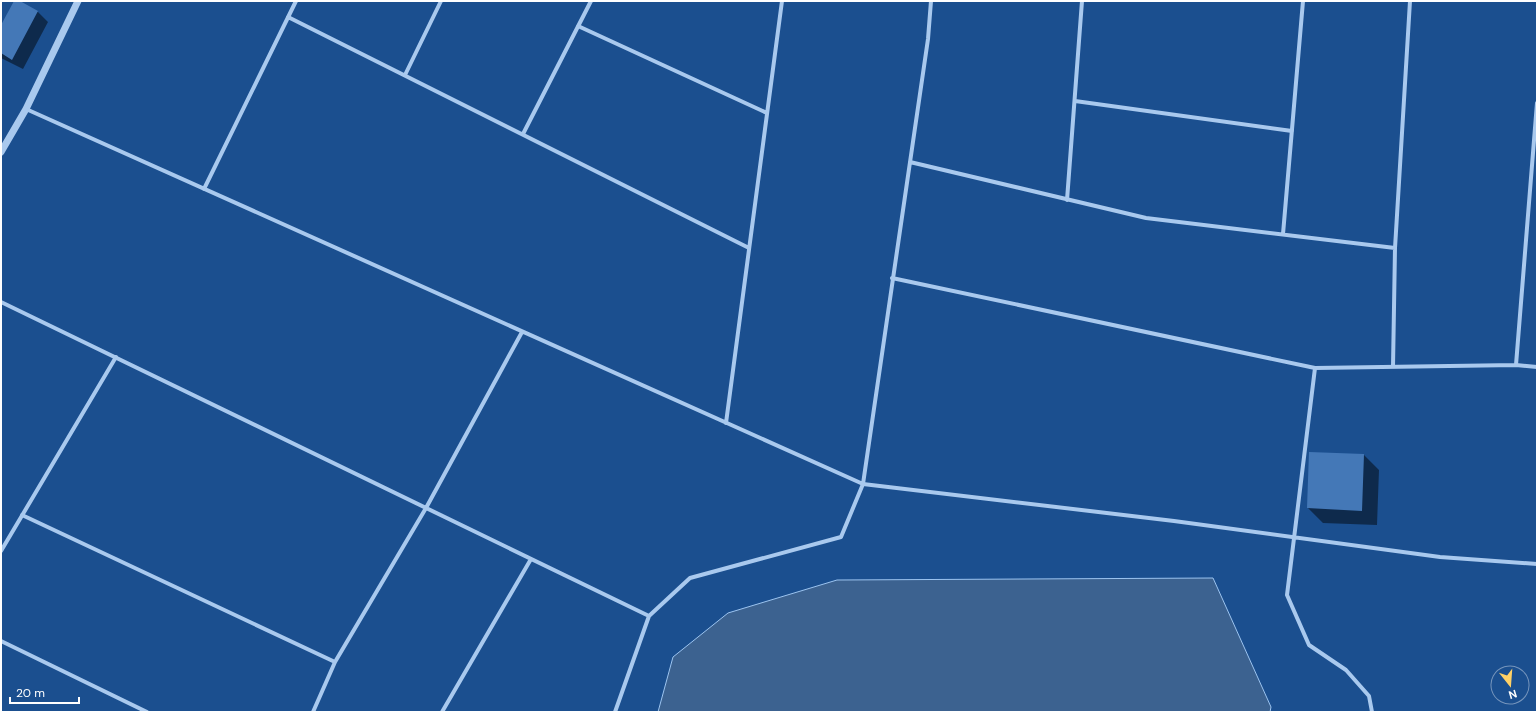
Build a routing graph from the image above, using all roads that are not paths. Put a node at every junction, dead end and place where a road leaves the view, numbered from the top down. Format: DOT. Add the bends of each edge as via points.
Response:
graph roads {
  1 [pos="78,1"];
  2 [pos="296,1"];
  3 [pos="441,1"];
  4 [pos="591,1"];
  5 [pos="782,1"];
  6 [pos="932,1"];
  7 [pos="1082,1"];
  8 [pos="1303,1"];
  9 [pos="1410,1"];
  10 [pos="288,17"];
  11 [pos="578,26"];
  12 [pos="405,75"];
  13 [pos="1074,101"];
  14 [pos="1537,103"];
  15 [pos="26,109"];
  16 [pos="1537,110"];
  17 [pos="767,113"];
  18 [pos="1292,131"];
  19 [pos="523,134"];
  20 [pos="1,152"];
  21 [pos="910,162"];
  22 [pos="204,189"];
  23 [pos="1067,200"];
  24 [pos="1283,234"];
  25 [pos="749,248"];
  26 [pos="1395,248"];
  27 [pos="892,278"];
  28 [pos="1,302"];
  29 [pos="522,332"];
  30 [pos="116,357"];
  31 [pos="1516,365"];
  32 [pos="1392,367"];
  33 [pos="1537,367"];
  34 [pos="1315,368"];
  35 [pos="726,423"];
  36 [pos="863,484"];
  37 [pos="426,508"];
  38 [pos="22,515"];
  39 [pos="1294,537"];
  40 [pos="1,551"];
  41 [pos="531,559"];
  42 [pos="1537,564"];
  43 [pos="649,616"];
  44 [pos="1,641"];
  45 [pos="335,662"];
  46 [pos="147,712"];
  47 [pos="313,712"];
  48 [pos="442,712"];
  49 [pos="615,712"];
  50 [pos="1372,712"];
  1 -- 15 [label="street"];
  2 -- 10 [label="street"];
  3 -- 12 [label="street"];
  4 -- 11 [label="street"];
  5 -- 17 [label="street"];
  6 -- 21 [label="street"];
  7 -- 13 [label="street"];
  8 -- 18 [label="street"];
  9 -- 26 [label="street"];
  10 -- 12 [label="street"];
  10 -- 22 [label="street"];
  11 -- 17 [label="street"];
  11 -- 19 [label="street"];
  12 -- 19 [label="street"];
  13 -- 18 [label="street"];
  13 -- 23 [label="street"];
  14 -- 16 [label="street"];
  15 -- 20 [label="street"];
  15 -- 22 [label="street"];
  16 -- 31 [label="street"];
  17 -- 25 [label="street"];
  18 -- 24 [label="street"];
  19 -- 25 [label="street"];
  21 -- 23 [label="street"];
  21 -- 27 [label="street"];
  22 -- 29 [label="street"];
  23 -- 24 [label="street" via="1146,218"];
  24 -- 26 [label="street"];
  25 -- 35 [label="street"];
  26 -- 32 [label="street"];
  27 -- 34 [label="street"];
  27 -- 36 [label="street"];
  28 -- 30 [label="street"];
  29 -- 35 [label="street"];
  29 -- 37 [label="street"];
  30 -- 37 [label="street"];
  30 -- 38 [label="street"];
  31 -- 32 [label="street"];
  31 -- 33 [label="street"];
  32 -- 34 [label="street"];
  34 -- 39 [label="street"];
  35 -- 36 [label="street"];
  36 -- 39 [label="street"];
  36 -- 43 [label="street" via="841,537 690,578"];
  37 -- 41 [label="street"];
  37 -- 45 [label="street"];
  38 -- 40 [label="street"];
  38 -- 45 [label="street"];
  39 -- 42 [label="street" via="1440,557"];
  39 -- 50 [label="street" via="1287,596 1309,645 1346,670 1369,696"];
  41 -- 43 [label="street"];
  41 -- 48 [label="street"];
  43 -- 49 [label="street"];
  44 -- 46 [label="street"];
  45 -- 47 [label="street"];
}
